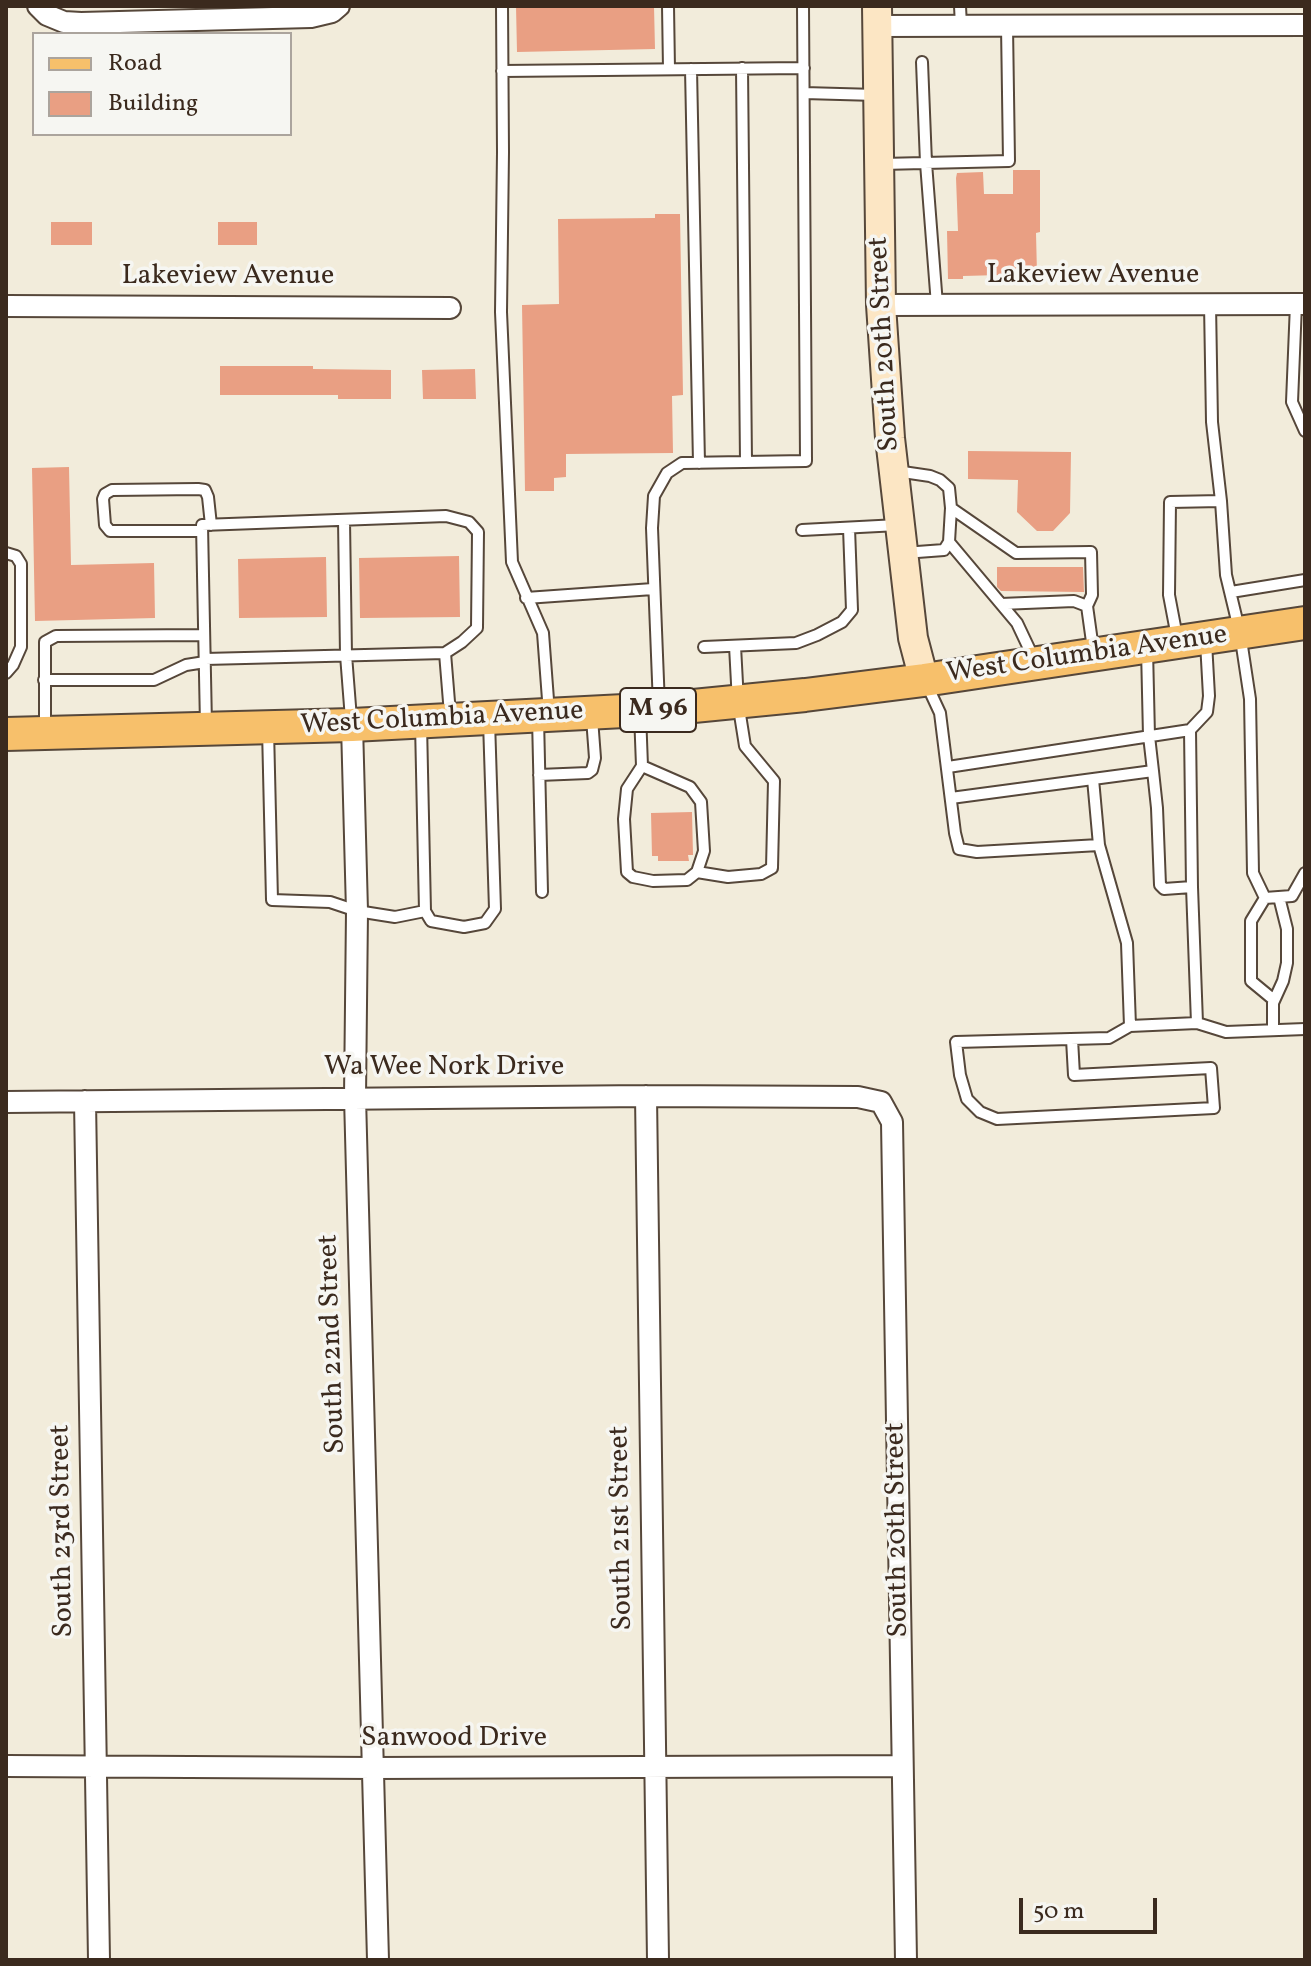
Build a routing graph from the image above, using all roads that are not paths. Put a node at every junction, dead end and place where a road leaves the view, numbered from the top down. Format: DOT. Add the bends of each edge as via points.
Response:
graph roads {
  1 [pos="38,6"];
  2 [pos="339,6"];
  3 [pos="502,6"];
  4 [pos="668,6"];
  5 [pos="803,6"];
  6 [pos="99,15"];
  7 [pos="877,16"];
  8 [pos="960,16"];
  9 [pos="1305,25"];
  10 [pos="1007,26"];
  11 [pos="922,62"];
  12 [pos="742,68"];
  13 [pos="804,68"];
  14 [pos="669,69"];
  15 [pos="691,69"];
  16 [pos="502,71"];
  17 [pos="804,93"];
  18 [pos="878,95"];
  19 [pos="926,163"];
  20 [pos="879,164"];
  21 [pos="1210,304"];
  22 [pos="1300,304"];
  23 [pos="881,305"];
  24 [pos="937,305"];
  25 [pos="6,306"];
  26 [pos="450,308"];
  27 [pos="1305,431"];
  28 [pos="746,462"];
  29 [pos="699,463"];
  30 [pos="894,471"];
  31 [pos="1221,501"];
  32 [pos="951,508"];
  33 [pos="344,520"];
  34 [pos="900,525"];
  35 [pos="207,528"];
  36 [pos="849,528"];
  37 [pos="802,530"];
  38 [pos="949,542"];
  39 [pos="6,553"];
  40 [pos="904,553"];
  41 [pos="1305,580"];
  42 [pos="653,589"];
  43 [pos="1231,592"];
  44 [pos="526,598"];
  45 [pos="1001,604"];
  46 [pos="1087,606"];
  47 [pos="1305,623"];
  48 [pos="1240,633"];
  49 [pos="204,635"];
  50 [pos="1177,643"];
  51 [pos="735,646"];
  52 [pos="704,647"];
  53 [pos="445,653"];
  54 [pos="346,655"];
  55 [pos="1094,655"];
  56 [pos="205,661"];
  57 [pos="1036,663"];
  58 [pos="6,673"];
  59 [pos="44,680"];
  60 [pos="924,680"];
  61 [pos="738,702"];
  62 [pos="650,710"];
  63 [pos="592,713"];
  64 [pos="544,716"];
  65 [pos="488,718"];
  66 [pos="436,721"];
  67 [pos="352,725"];
  68 [pos="268,728"];
  69 [pos="206,729"];
  70 [pos="1190,730"];
  71 [pos="45,733"];
  72 [pos="6,734"];
  73 [pos="1149,736"];
  74 [pos="642,766"];
  75 [pos="948,767"];
  76 [pos="1153,771"];
  77 [pos="539,775"];
  78 [pos="1093,779"];
  79 [pos="951,798"];
  80 [pos="1099,845"];
  81 [pos="697,872"];
  82 [pos="1305,873"];
  83 [pos="1192,887"];
  84 [pos="542,892"];
  85 [pos="1279,897"];
  86 [pos="1265,898"];
  87 [pos="357,911"];
  88 [pos="425,911"];
  89 [pos="1274,1000"];
  90 [pos="1197,1023"];
  91 [pos="1130,1026"];
  92 [pos="1305,1029"];
  93 [pos="1273,1030"];
  94 [pos="1072,1039"];
  95 [pos="646,1096"];
  96 [pos="355,1097"];
  97 [pos="85,1101"];
  98 [pos="6,1102"];
  99 [pos="881,1102"];
  100 [pos="6,1766"];
  101 [pos="902,1766"];
  102 [pos="95,1767"];
  103 [pos="655,1767"];
  104 [pos="374,1768"];
  105 [pos="99,1960"];
  106 [pos="378,1960"];
  107 [pos="658,1960"];
  108 [pos="906,1960"];
  1 -- 6 [label="street" via="64,22"];
  2 -- 6 [label="street" via="311,17"];
  3 -- 16 [label="lane"];
  4 -- 14 [label="lane"];
  5 -- 13 [label="lane"];
  7 -- 8 [label="street"];
  7 -- 18 [label="main road, South 20th Street"];
  8 -- 10 [label="street"];
  9 -- 10 [label="street"];
  10 -- 19 [label="lane" via="1009,161"];
  11 -- 19 [label="lane"];
  12 -- 13 [label="lane"];
  12 -- 15 [label="lane"];
  12 -- 28 [label="lane"];
  13 -- 17 [label="lane"];
  14 -- 15 [label="lane"];
  14 -- 16 [label="lane"];
  15 -- 29 [label="lane"];
  16 -- 44 [label="lane" via="501,312 511,546"];
  17 -- 18 [label="lane"];
  17 -- 28 [label="lane" via="806,461"];
  18 -- 20 [label="main road, South 20th Street"];
  19 -- 20 [label="lane"];
  19 -- 24 [label="lane"];
  20 -- 23 [label="main road, South 20th Street"];
  21 -- 22 [label="street, Lakeview Avenue"];
  21 -- 24 [label="street, Lakeview Avenue"];
  21 -- 31 [label="lane" via="1212,422"];
  22 -- 27 [label="lane" via="1292,402"];
  23 -- 24 [label="street, Lakeview Avenue"];
  23 -- 30 [label="main road, South 20th Street"];
  25 -- 26 [label="street, Lakeview Avenue"];
  28 -- 29 [label="lane"];
  29 -- 42 [label="lane" via="682,463 667,473 654,496"];
  30 -- 32 [label="lane" via="940,480 949,488"];
  30 -- 34 [label="main road, South 20th Street"];
  31 -- 43 [label="lane"];
  31 -- 50 [label="lane" via="1170,502 1169,595"];
  32 -- 38 [label="lane"];
  32 -- 46 [label="lane" via="1016,553 1091,552 1092,595"];
  33 -- 35 [label="lane"];
  33 -- 53 [label="lane" via="446,516 469,522 478,532 477,628"];
  33 -- 54 [label="lane"];
  34 -- 36 [label="lane"];
  34 -- 40 [label="main road, South 20th Street"];
  35 -- 35 [label="lane" via="110,531 103,499 112,490 205,490"];
  35 -- 49 [label="lane"];
  36 -- 37 [label="lane"];
  36 -- 51 [label="lane" via="852,610 842,622 796,643"];
  38 -- 40 [label="lane" via="944,550"];
  38 -- 45 [label="lane"];
  39 -- 58 [label="lane" via="21,564 21,647"];
  40 -- 60 [label="main road, South 20th Street" via="913,638"];
  41 -- 43 [label="lane"];
  42 -- 44 [label="lane"];
  42 -- 62 [label="lane"];
  43 -- 48 [label="lane"];
  44 -- 64 [label="lane" via="543,633"];
  45 -- 46 [label="lane" via="1074,601"];
  45 -- 57 [label="lane" via="1017,623"];
  46 -- 55 [label="lane"];
  47 -- 48 [label="main road, West Columbia Avenue / M 96"];
  48 -- 50 [label="main road, West Columbia Avenue / M 96"];
  48 -- 86 [label="lane" via="1250,699 1253,873"];
  49 -- 56 [label="lane"];
  49 -- 59 [label="lane" via="56,636 45,642"];
  50 -- 55 [label="main road, West Columbia Avenue / M 96"];
  50 -- 70 [label="lane" via="1209,696 1207,712"];
  50 -- 73 [label="lane"];
  51 -- 52 [label="lane"];
  51 -- 61 [label="lane"];
  53 -- 54 [label="lane"];
  53 -- 66 [label="lane"];
  54 -- 56 [label="lane"];
  54 -- 67 [label="lane"];
  55 -- 57 [label="main road, West Columbia Avenue / M 96"];
  56 -- 59 [label="lane" via="154,680"];
  56 -- 69 [label="lane"];
  57 -- 60 [label="main road, West Columbia Avenue / M 96"];
  59 -- 71 [label="lane"];
  60 -- 61 [label="main road, West Columbia Avenue / M 96"];
  60 -- 75 [label="lane" via="940,713"];
  61 -- 62 [label="main road, West Columbia Avenue / M 96"];
  61 -- 81 [label="lane" via="745,746 774,781 772,868 728,877"];
  62 -- 63 [label="main road, West Columbia Avenue / M 96"];
  62 -- 74 [label="lane"];
  63 -- 64 [label="main road, West Columbia Avenue / M 96"];
  63 -- 77 [label="lane" via="592,770"];
  64 -- 65 [label="main road, West Columbia Avenue / M 96"];
  64 -- 77 [label="lane"];
  65 -- 66 [label="main road, West Columbia Avenue / M 96"];
  65 -- 88 [label="lane" via="495,909 485,923 464,927 431,921"];
  66 -- 67 [label="main road, West Columbia Avenue / M 96"];
  66 -- 88 [label="lane"];
  67 -- 68 [label="main road, West Columbia Avenue / M 96"];
  67 -- 87 [label="street, South 22nd Street"];
  68 -- 69 [label="main road, West Columbia Avenue / M 96"];
  68 -- 87 [label="lane" via="272,900 330,902"];
  69 -- 71 [label="main road, West Columbia Avenue / M 96"];
  70 -- 73 [label="lane"];
  70 -- 83 [label="lane"];
  71 -- 72 [label="main road, West Columbia Avenue / M 96"];
  73 -- 75 [label="lane"];
  73 -- 76 [label="lane"];
  74 -- 81 [label="lane" via="690,787 701,802 704,851"];
  74 -- 81 [label="lane" via="627,789 627,872 653,881 687,880"];
  75 -- 79 [label="lane"];
  76 -- 78 [label="lane"];
  76 -- 83 [label="lane" via="1160,885"];
  77 -- 84 [label="lane"];
  78 -- 79 [label="lane"];
  78 -- 80 [label="lane"];
  79 -- 80 [label="lane" via="959,849"];
  80 -- 91 [label="lane" via="1127,943"];
  82 -- 85 [label="lane" via="1292,896"];
  83 -- 90 [label="lane"];
  85 -- 86 [label="lane"];
  85 -- 89 [label="lane" via="1287,929 1287,963"];
  86 -- 89 [label="lane" via="1251,921 1251,981"];
  87 -- 88 [label="lane" via="395,917"];
  87 -- 96 [label="street, South 22nd Street"];
  89 -- 93 [label="lane"];
  90 -- 91 [label="lane"];
  90 -- 93 [label="lane" via="1226,1032"];
  91 -- 94 [label="lane" via="1109,1038"];
  92 -- 93 [label="lane"];
  94 -- 94 [label="lane" via="956,1042 967,1099 997,1119 1214,1108 1211,1068 1074,1075"];
  95 -- 96 [label="street, Wa Wee Nork Drive"];
  95 -- 99 [label="street, Wa Wee Nork Drive" via="858,1097"];
  95 -- 103 [label="street, South 21st Street"];
  96 -- 97 [label="street, Wa Wee Nork Drive"];
  96 -- 104 [label="street, South 22nd Street"];
  97 -- 98 [label="street, Wa Wee Nork Drive"];
  97 -- 102 [label="street, South 23rd Street"];
  99 -- 101 [label="street, South 20th Street" via="892,1122"];
  100 -- 102 [label="street, Sanwood Drive"];
  101 -- 103 [label="street, Sanwood Drive"];
  101 -- 108 [label="street, South 20th Street"];
  102 -- 104 [label="street, Sanwood Drive"];
  102 -- 105 [label="street, South 23rd Street"];
  103 -- 104 [label="street, Sanwood Drive"];
  103 -- 107 [label="street, South 21st Street"];
  104 -- 106 [label="street, South 22nd Street"];
}
